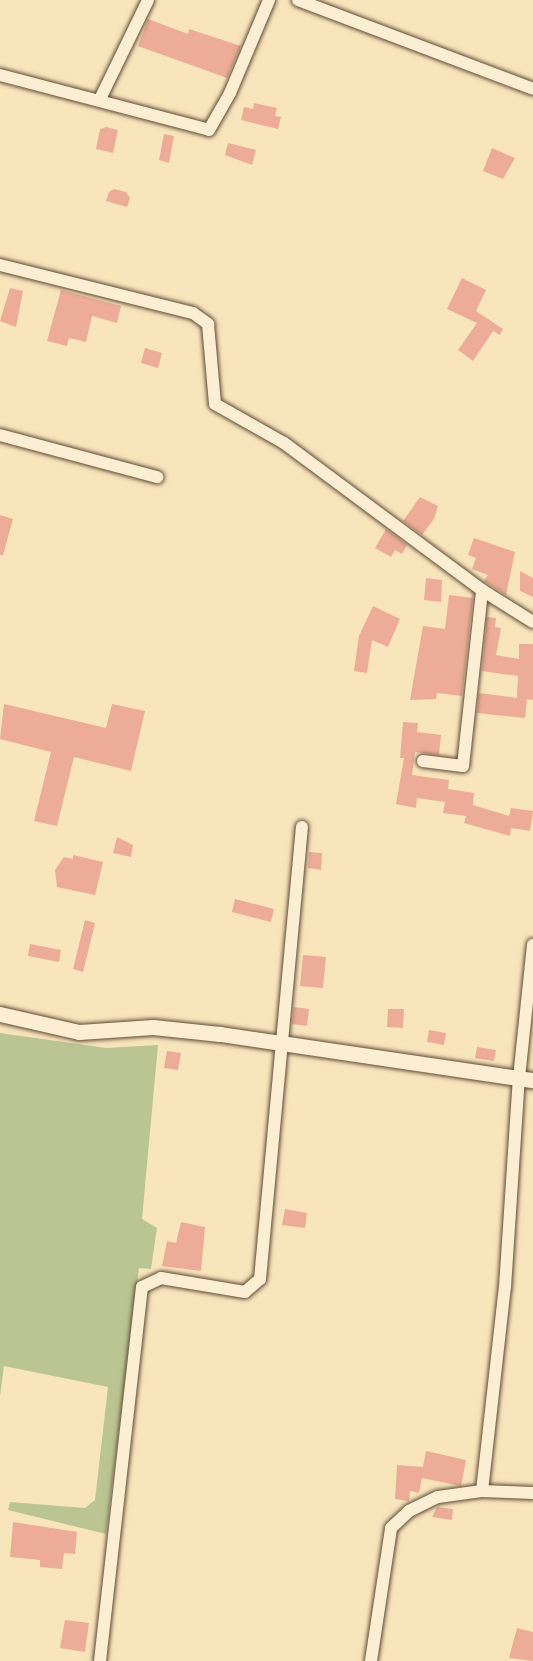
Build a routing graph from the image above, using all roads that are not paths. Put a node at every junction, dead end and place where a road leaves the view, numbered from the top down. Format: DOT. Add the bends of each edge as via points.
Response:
graph roads {
  1 [pos="148,0"];
  2 [pos="270,0"];
  3 [pos="298,0"];
  4 [pos="0,75"];
  5 [pos="533,89"];
  6 [pos="100,99"];
  7 [pos="0,265"];
  8 [pos="0,435"];
  9 [pos="157,477"];
  10 [pos="482,590"];
  11 [pos="533,622"];
  12 [pos="423,761"];
  13 [pos="302,827"];
  14 [pos="533,945"];
  15 [pos="0,1014"];
  16 [pos="281,1042"];
  17 [pos="526,1079"];
  18 [pos="482,1491"];
  19 [pos="533,1493"];
  20 [pos="100,1661"];
  21 [pos="371,1661"];
  1 -- 6 [label="street"];
  2 -- 6 [label="street" via="230,93 209,130"];
  3 -- 5 [label="street"];
  4 -- 6 [label="street"];
  7 -- 10 [label="street" via="193,313 208,324 215,404 284,443"];
  8 -- 9 [label="street"];
  10 -- 11 [label="street"];
  10 -- 12 [label="street" via="463,766"];
  13 -- 16 [label="street"];
  14 -- 17 [label="street"];
  15 -- 16 [label="street" via="79,1032 153,1027"];
  16 -- 17 [label="street"];
  16 -- 20 [label="street" via="260,1279 245,1292 160,1278 142,1287"];
  17 -- 18 [label="street"];
  18 -- 19 [label="street"];
  18 -- 21 [label="street" via="438,1497 409,1511 391,1528"];
}
